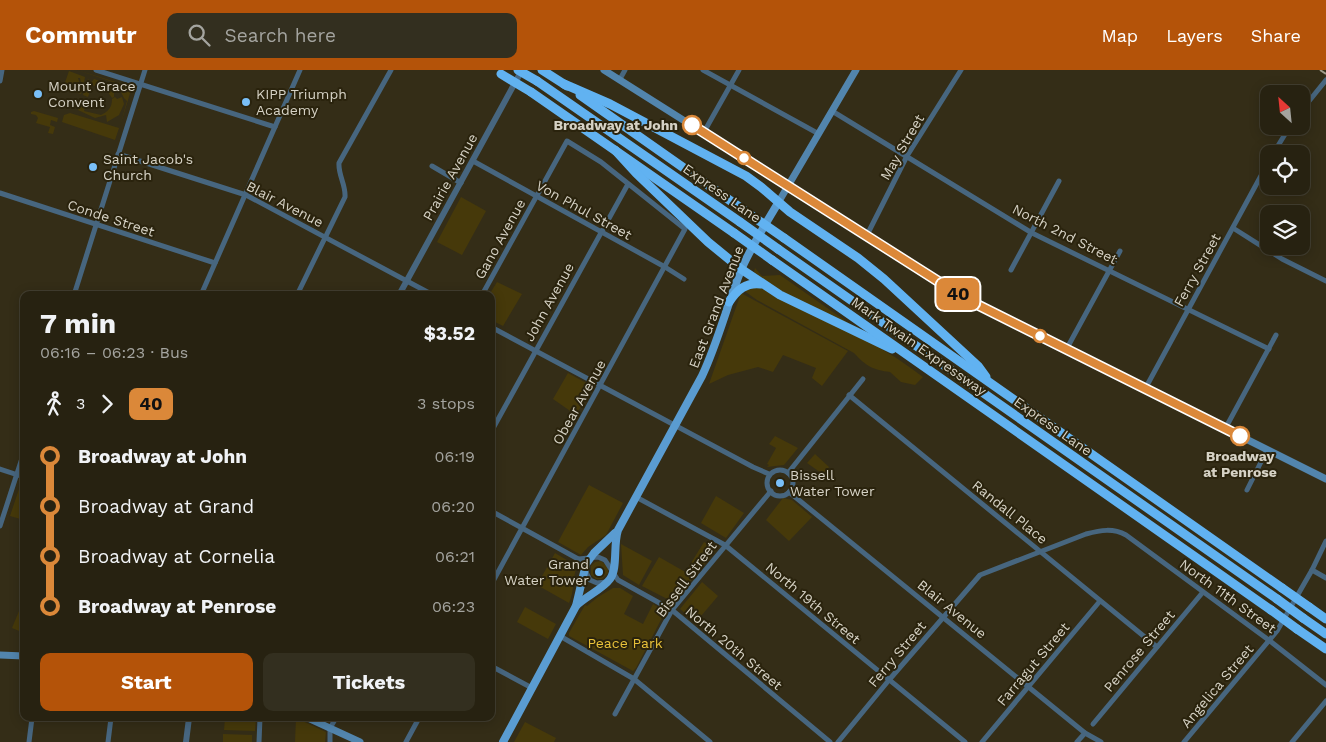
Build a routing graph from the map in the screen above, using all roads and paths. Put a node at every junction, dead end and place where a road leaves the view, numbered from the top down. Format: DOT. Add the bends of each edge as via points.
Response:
graph roads {
  1 [pos="2,70"];
  2 [pos="96,70"];
  3 [pos="145,70"];
  4 [pos="300,70"];
  5 [pos="391,70"];
  6 [pos="518,70"];
  7 [pos="522,70"];
  8 [pos="542,70"];
  9 [pos="604,70"];
  10 [pos="625,70"];
  11 [pos="703,70"];
  12 [pos="739,70"];
  13 [pos="856,70"];
  14 [pos="961,70"];
  15 [pos="498,72"];
  16 [pos="620,79"];
  17 [pos="1326,80"];
  18 [pos="0,81"];
  19 [pos="141,84"];
  20 [pos="564,84"];
  21 [pos="731,85"];
  22 [pos="1310,100"];
  23 [pos="832,111"];
  24 [pos="275,128"];
  25 [pos="704,132"];
  26 [pos="819,134"];
  27 [pos="615,150"];
  28 [pos="118,154"];
  29 [pos="907,156"];
  30 [pos="473,161"];
  31 [pos="432,166"];
  32 [pos="1260,178"];
  33 [pos="1059,182"];
  34 [pos="461,183"];
  35 [pos="628,184"];
  36 [pos="789,186"];
  37 [pos="0,193"];
  38 [pos="246,195"];
  39 [pos="536,196"];
  40 [pos="778,203"];
  41 [pos="96,225"];
  42 [pos="1233,228"];
  43 [pos="601,232"];
  44 [pos="1032,233"];
  45 [pos="326,237"];
  46 [pos="866,237"];
  47 [pos="1120,251"];
  48 [pos="215,263"];
  49 [pos="666,267"];
  50 [pos="741,269"];
  51 [pos="1011,270"];
  52 [pos="1110,270"];
  53 [pos="684,279"];
  54 [pos="407,280"];
  55 [pos="1326,281"];
  56 [pos="764,285"];
  57 [pos="75,291"];
  58 [pos="203,291"];
  59 [pos="299,291"];
  60 [pos="401,291"];
  61 [pos="426,291"];
  62 [pos="484,291"];
  63 [pos="729,302"];
  64 [pos="1188,311"];
  65 [pos="495,329"];
  66 [pos="1276,335"];
  67 [pos="1066,350"];
  68 [pos="1269,350"];
  69 [pos="535,351"];
  70 [pos="915,360"];
  71 [pos="863,379"];
  72 [pos="991,384"];
  73 [pos="601,386"];
  74 [pos="1145,389"];
  75 [pos="849,395"];
  76 [pos="495,425"];
  77 [pos="675,426"];
  78 [pos="1225,429"];
  79 [pos="1267,450"];
  80 [pos="20,464"];
  81 [pos="0,469"];
  82 [pos="788,473"];
  83 [pos="769,474"];
  84 [pos="16,475"];
  85 [pos="20,476"];
  86 [pos="1326,479"];
  87 [pos="1247,490"];
  88 [pos="770,491"];
  89 [pos="789,492"];
  90 [pos="636,497"];
  91 [pos="495,513"];
  92 [pos="0,526"];
  93 [pos="523,528"];
  94 [pos="618,530"];
  95 [pos="1113,530"];
  96 [pos="1326,540"];
  97 [pos="726,545"];
  98 [pos="1040,551"];
  99 [pos="590,558"];
  100 [pos="579,559"];
  101 [pos="585,568"];
  102 [pos="1312,570"];
  103 [pos="616,577"];
  104 [pos="495,578"];
  105 [pos="1326,578"];
  106 [pos="608,582"];
  107 [pos="1203,592"];
  108 [pos="1100,601"];
  109 [pos="576,606"];
  110 [pos="672,610"];
  111 [pos="944,616"];
  112 [pos="1326,619"];
  113 [pos="1326,634"];
  114 [pos="560,636"];
  115 [pos="1270,641"];
  116 [pos="1157,647"];
  117 [pos="1326,649"];
  118 [pos="0,655"];
  119 [pos="20,656"];
  120 [pos="495,668"];
  121 [pos="634,679"];
  122 [pos="889,680"];
  123 [pos="1326,685"];
  124 [pos="1029,687"];
  125 [pos="532,688"];
  126 [pos="1326,701"];
  127 [pos="614,714"];
  128 [pos="32,721"];
  129 [pos="111,721"];
  130 [pos="189,721"];
  131 [pos="260,721"];
  132 [pos="315,721"];
  133 [pos="334,721"];
  134 [pos="417,721"];
  135 [pos="1093,724"];
  136 [pos="330,728"];
  137 [pos="1085,733"];
  138 [pos="29,742"];
  139 [pos="108,742"];
  140 [pos="186,742"];
  141 [pos="259,742"];
  142 [pos="330,742"];
  143 [pos="360,742"];
  144 [pos="406,742"];
  145 [pos="502,742"];
  146 [pos="710,742"];
  147 [pos="830,742"];
  148 [pos="838,742"];
  149 [pos="965,742"];
  150 [pos="982,742"];
  151 [pos="1077,742"];
  152 [pos="1101,742"];
  153 [pos="1184,742"];
  154 [pos="1292,742"];
  1 -- 18 [label="street"];
  2 -- 19 [label="street"];
  3 -- 19 [label="street"];
  4 -- 24 [label="street"];
  5 -- 45 [label="street" via="338,163 346,191"];
  6 -- 113 [label="highway, Express Lane, bridge"];
  7 -- 30 [label="street, Prairie Avenue"];
  8 -- 20 [label="highway, Mark Twain Expressway"];
  9 -- 16 [label="main road"];
  10 -- 16 [label="street"];
  11 -- 21 [label="street"];
  12 -- 21 [label="street"];
  13 -- 23 [label="main road, East Grand Avenue"];
  14 -- 29 [label="street, May Street"];
  15 -- 27 [label="highway, Mark Twain Expressway, bridge"];
  16 -- 25 [label="main road"];
  17 -- 22 [label="street"];
  19 -- 24 [label="street"];
  19 -- 28 [label="street"];
  20 -- 40 [label="highway" via="610,104 736,170"];
  20 -- 72 [label="highway, Mark Twain Expressway, bridge"];
  21 -- 25 [label="street"];
  21 -- 26 [label="street"];
  23 -- 26 [label="main road, East Grand Avenue"];
  23 -- 29 [label="street, North 2nd Street"];
  24 -- 38 [label="street"];
  25 -- 36 [label="main road"];
  26 -- 36 [label="main road, East Grand Avenue"];
  27 -- 50 [label="highway" via="708,242"];
  27 -- 70 [label="highway, Mark Twain Expressway, bridge"];
  28 -- 38 [label="street, Blair Avenue"];
  28 -- 41 [label="street"];
  29 -- 44 [label="street, North 2nd Street"];
  29 -- 46 [label="street, May Street"];
  30 -- 34 [label="street, Prairie Avenue"];
  30 -- 39 [label="street, Von Phul Street"];
  31 -- 34 [label="street"];
  32 -- 42 [label="street, Ferry Street"];
  33 -- 44 [label="street"];
  34 -- 54 [label="street, Prairie Avenue"];
  35 -- 39 [label="street, Gano Avenue" via="567,141"];
  35 -- 43 [label="street, John Avenue"];
  35 -- 49 [label="street, Obear Avenue" via="685,229"];
  36 -- 40 [label="main road, East Grand Avenue"];
  36 -- 46 [label="main road"];
  37 -- 41 [label="street, Conde Street"];
  38 -- 45 [label="street, Blair Avenue"];
  38 -- 48 [label="street"];
  39 -- 43 [label="street, Von Phul Street"];
  39 -- 62 [label="street, Gano Avenue"];
  40 -- 50 [label="main road, East Grand Avenue"];
  40 -- 72 [label="highway" via="884,278 978,366"];
  41 -- 48 [label="street, Conde Street"];
  41 -- 57 [label="street"];
  42 -- 55 [label="street" via="1282,259"];
  42 -- 64 [label="street, Ferry Street"];
  43 -- 49 [label="street, Von Phul Street"];
  43 -- 69 [label="street, John Avenue"];
  44 -- 51 [label="street"];
  44 -- 52 [label="street, North 2nd Street"];
  45 -- 54 [label="street, Blair Avenue"];
  45 -- 59 [label="street"];
  46 -- 67 [label="main road" via="966,299"];
  47 -- 52 [label="street"];
  48 -- 58 [label="street"];
  49 -- 53 [label="street, Von Phul Street"];
  49 -- 73 [label="street, Obear Avenue"];
  50 -- 56 [label="highway"];
  50 -- 63 [label="main road, East Grand Avenue"];
  52 -- 64 [label="street, North 2nd Street"];
  52 -- 67 [label="street"];
  54 -- 60 [label="street, Prairie Avenue"];
  54 -- 61 [label="street, Blair Avenue"];
  56 -- 63 [label="highway" via="744,286"];
  56 -- 70 [label="highway"];
  63 -- 77 [label="main road, East Grand Avenue" via="707,365"];
  64 -- 68 [label="street, North 2nd Street"];
  64 -- 74 [label="street, Ferry Street"];
  65 -- 69 [label="street"];
  66 -- 68 [label="street"];
  67 -- 74 [label="main road"];
  68 -- 78 [label="street"];
  69 -- 73 [label="street"];
  69 -- 76 [label="street, John Avenue"];
  70 -- 117 [label="highway, Mark Twain Expressway, bridge"];
  71 -- 75 [label="street"];
  72 -- 112 [label="highway, Mark Twain Expressway, bridge"];
  73 -- 77 [label="street"];
  73 -- 93 [label="street, Obear Avenue"];
  74 -- 78 [label="main road"];
  75 -- 82 [label="street"];
  75 -- 98 [label="street, Randall Place"];
  77 -- 83 [label="street"];
  77 -- 90 [label="main road, East Grand Avenue"];
  78 -- 79 [label="main road"];
  79 -- 86 [label="main road"];
  79 -- 87 [label="street"];
  80 -- 84 [label="street"];
  81 -- 84 [label="street"];
  82 -- 83 [label="street" via="780,470"];
  82 -- 89 [label="street" via="793,482"];
  83 -- 88 [label="street"];
  84 -- 85 [label="street"];
  84 -- 92 [label="street"];
  88 -- 89 [label="street" via="780,496"];
  88 -- 97 [label="street, Bissell Street"];
  89 -- 111 [label="street, Blair Avenue"];
  90 -- 94 [label="main road, East Grand Avenue"];
  90 -- 97 [label="street, North 19th Street"];
  91 -- 93 [label="street"];
  93 -- 100 [label="street"];
  93 -- 104 [label="street, Obear Avenue"];
  94 -- 99 [label="main road, East Grand Avenue"];
  94 -- 103 [label="main road, East Grand Avenue" via="614,543"];
  95 -- 98 [label="street, Ferry Street" via="1086,534"];
  95 -- 107 [label="street, North 11th Street" via="1126,535"];
  96 -- 102 [label="street, Angelica Street"];
  97 -- 110 [label="street, Bissell Street"];
  97 -- 122 [label="street, North 19th Street"];
  98 -- 108 [label="street, Randall Place"];
  98 -- 111 [label="street, Ferry Street" via="980,575"];
  99 -- 100 [label="street"];
  99 -- 101 [label="main road, East Grand Avenue"];
  99 -- 103 [label="street, North 20th Street" via="605,560"];
  100 -- 101 [label="street"];
  101 -- 106 [label="street" via="590,580"];
  101 -- 109 [label="main road, East Grand Avenue"];
  102 -- 105 [label="street"];
  102 -- 115 [label="street, Angelica Street"];
  103 -- 106 [label="main road, East Grand Avenue"];
  103 -- 110 [label="street, North 20th Street"];
  106 -- 109 [label="main road, East Grand Avenue"];
  107 -- 115 [label="street, North 11th Street"];
  107 -- 116 [label="street, Penrose Street"];
  108 -- 116 [label="street, Randall Place"];
  108 -- 124 [label="street, Farragut Street"];
  109 -- 114 [label="main road, East Grand Avenue"];
  110 -- 121 [label="street, Bissell Street"];
  110 -- 147 [label="street, North 20th Street"];
  111 -- 122 [label="street, Ferry Street"];
  111 -- 124 [label="street, Blair Avenue"];
  114 -- 121 [label="street"];
  114 -- 125 [label="main road, East Grand Avenue"];
  115 -- 123 [label="street, North 11th Street"];
  115 -- 153 [label="street, Angelica Street"];
  116 -- 135 [label="street, Penrose Street"];
  118 -- 119 [label="main road"];
  120 -- 125 [label="street"];
  121 -- 127 [label="street, Bissell Street"];
  121 -- 146 [label="street"];
  122 -- 148 [label="street, Ferry Street"];
  122 -- 149 [label="street, North 19th Street"];
  124 -- 137 [label="street, Blair Avenue"];
  124 -- 150 [label="street, Farragut Street"];
  125 -- 145 [label="main road, East Grand Avenue"];
  126 -- 154 [label="street"];
  128 -- 138 [label="street"];
  129 -- 139 [label="street"];
  130 -- 140 [label="street"];
  131 -- 141 [label="street"];
  132 -- 136 [label="main road"];
  133 -- 136 [label="street"];
  134 -- 144 [label="street"];
  136 -- 142 [label="street"];
  136 -- 143 [label="main road"];
  137 -- 151 [label="street"];
  137 -- 152 [label="street, Blair Avenue"];
}
